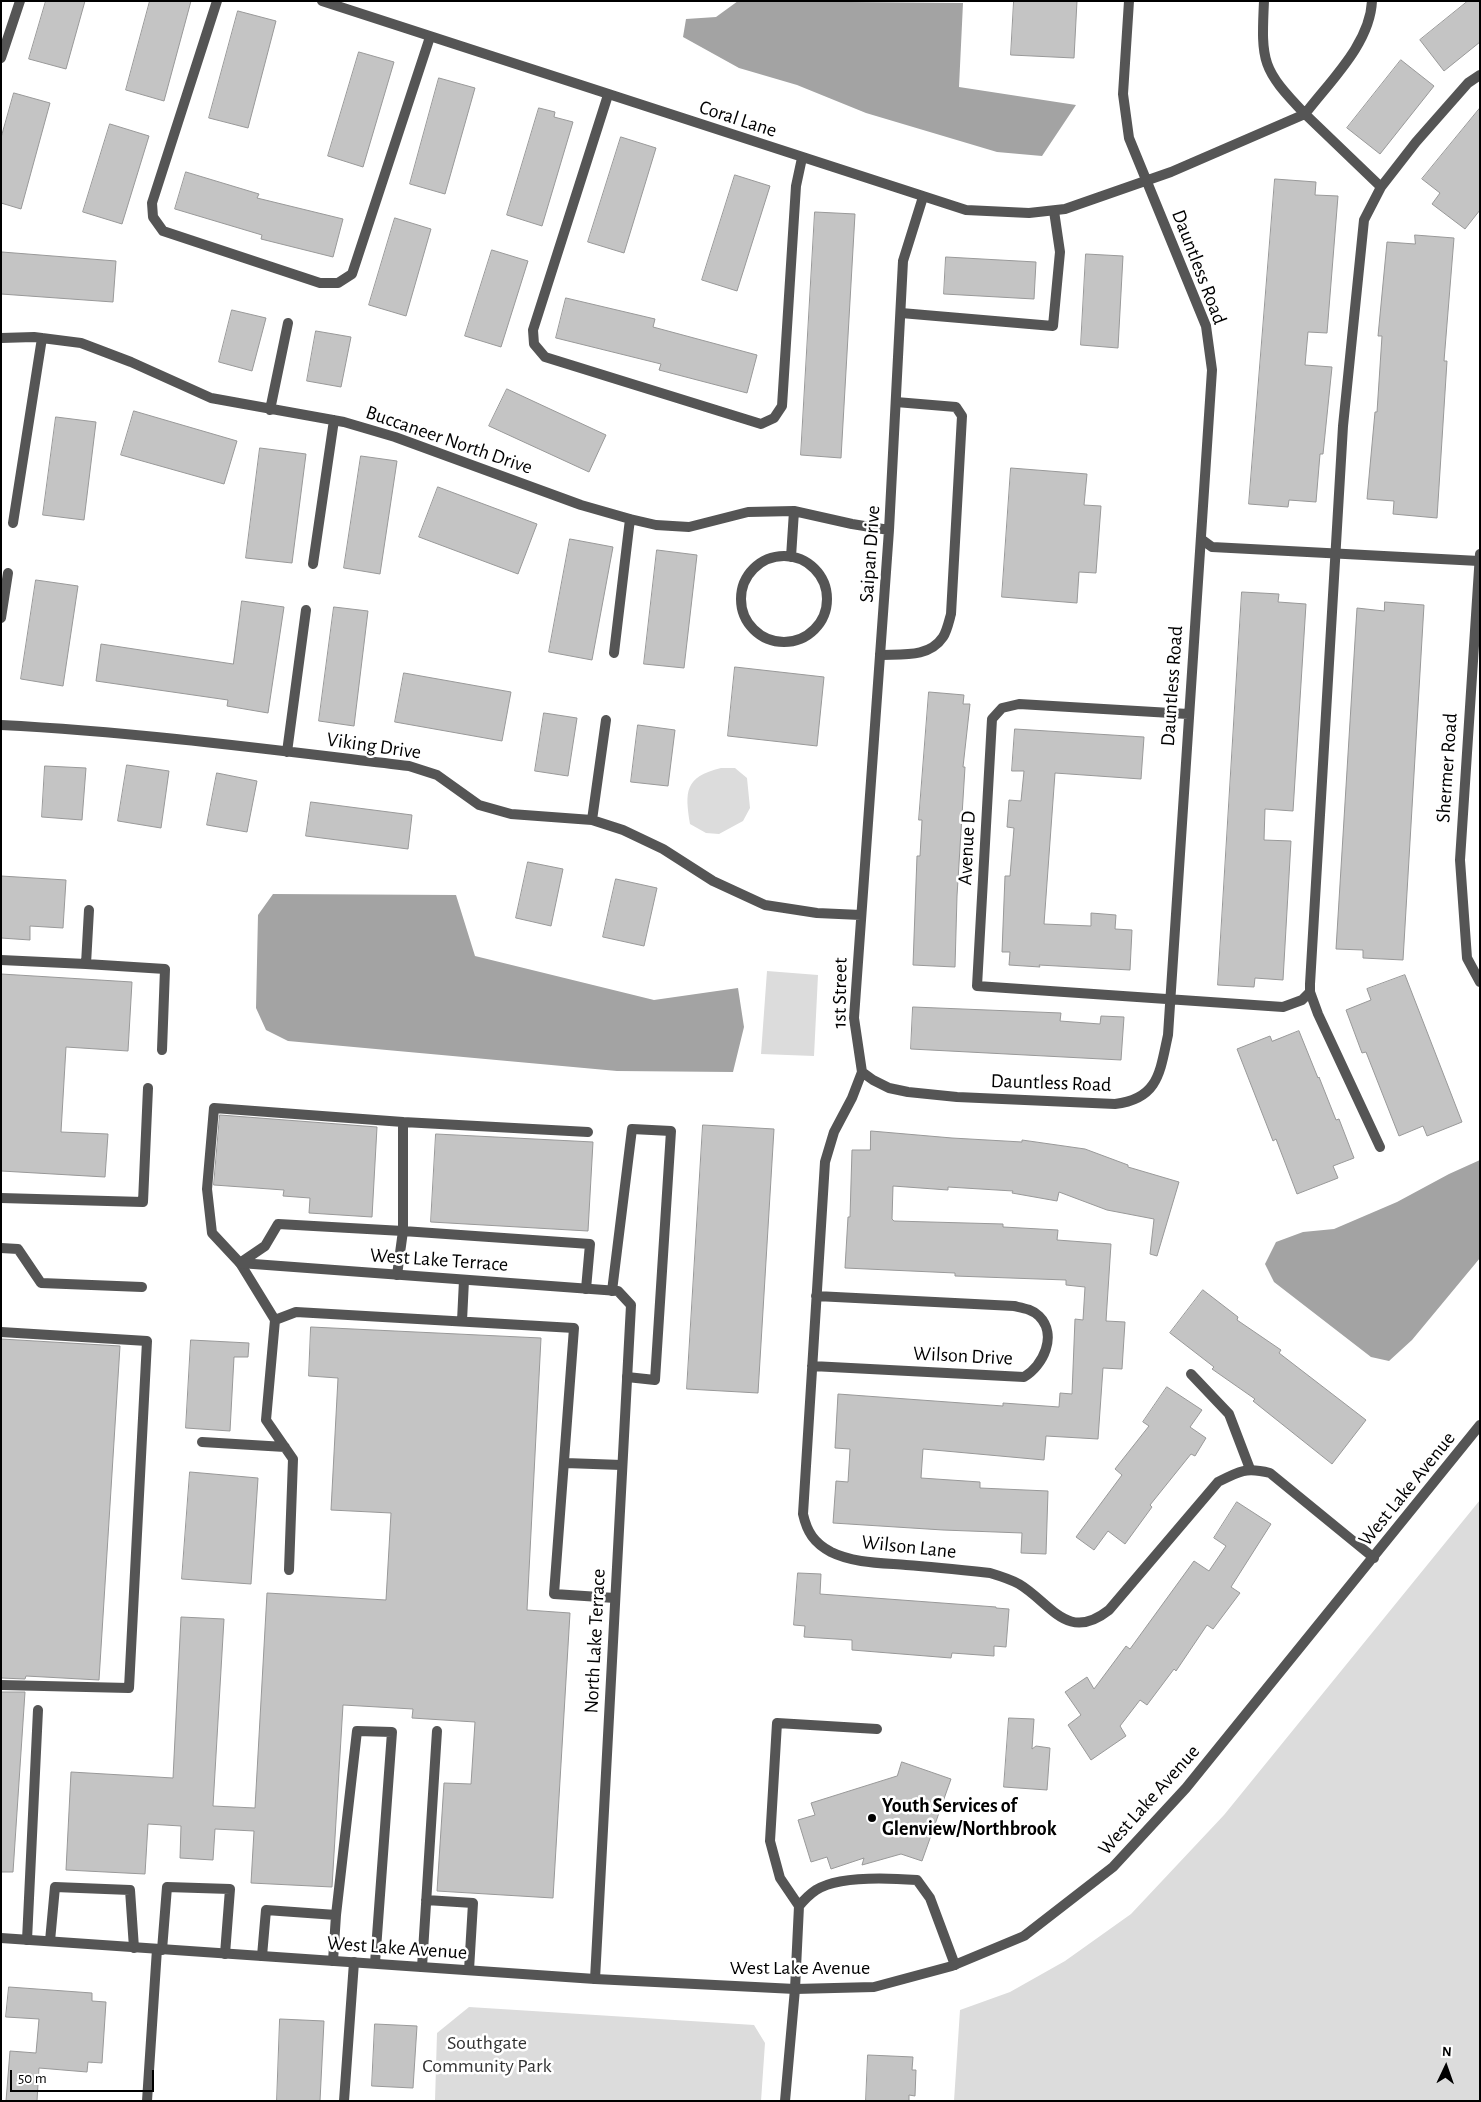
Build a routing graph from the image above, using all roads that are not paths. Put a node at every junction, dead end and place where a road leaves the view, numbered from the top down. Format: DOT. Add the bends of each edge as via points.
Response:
graph roads {
  1 [pos="20,1"];
  2 [pos="217,1"];
  3 [pos="322,1"];
  4 [pos="1129,1"];
  5 [pos="1264,1"];
  6 [pos="1372,1"];
  7 [pos="430,36"];
  8 [pos="1,58"];
  9 [pos="1480,75"];
  10 [pos="608,95"];
  11 [pos="1304,114"];
  12 [pos="802,158"];
  13 [pos="1148,180"];
  14 [pos="1381,187"];
  15 [pos="923,197"];
  16 [pos="1054,211"];
  17 [pos="901,314"];
  18 [pos="288,323"];
  19 [pos="1,338"];
  20 [pos="42,338"];
  21 [pos="896,402"];
  22 [pos="270,410"];
  23 [pos="334,420"];
  24 [pos="794,512"];
  25 [pos="630,519"];
  26 [pos="13,523"];
  27 [pos="889,530"];
  28 [pos="1201,539"];
  29 [pos="1335,554"];
  30 [pos="1480,554"];
  31 [pos="791,556"];
  32 [pos="1479,561"];
  33 [pos="313,564"];
  34 [pos="8,573"];
  35 [pos="306,610"];
  36 [pos="1,618"];
  37 [pos="614,653"];
  38 [pos="880,655"];
  39 [pos="1188,714"];
  40 [pos="606,720"];
  41 [pos="1,725"];
  42 [pos="287,752"];
  43 [pos="592,820"];
  44 [pos="89,910"];
  45 [pos="861,915"];
  46 [pos="1,960"];
  47 [pos="86,964"];
  48 [pos="1480,982"];
  49 [pos="1310,992"];
  50 [pos="1170,999"];
  51 [pos="162,1050"];
  52 [pos="862,1072"];
  53 [pos="148,1088"];
  54 [pos="403,1122"];
  55 [pos="588,1132"];
  56 [pos="1380,1147"];
  57 [pos="1,1198"];
  58 [pos="403,1231"];
  59 [pos="1,1248"];
  60 [pos="240,1263"];
  61 [pos="397,1275"];
  62 [pos="464,1280"];
  63 [pos="142,1287"];
  64 [pos="586,1289"];
  65 [pos="612,1291"];
  66 [pos="816,1296"];
  67 [pos="275,1320"];
  68 [pos="462,1321"];
  69 [pos="1,1332"];
  70 [pos="812,1366"];
  71 [pos="1192,1374"];
  72 [pos="627,1377"];
  73 [pos="1480,1425"];
  74 [pos="202,1442"];
  75 [pos="285,1447"];
  76 [pos="565,1463"];
  77 [pos="622,1465"];
  78 [pos="1250,1469"];
  79 [pos="1374,1558"];
  80 [pos="289,1570"];
  81 [pos="615,1598"];
  82 [pos="1,1685"];
  83 [pos="38,1710"];
  84 [pos="878,1729"];
  85 [pos="438,1731"];
  86 [pos="426,1900"];
  87 [pos="799,1906"];
  88 [pos="336,1915"];
  89 [pos="1,1938"];
  90 [pos="27,1940"];
  91 [pos="50,1941"];
  92 [pos="134,1948"];
  93 [pos="159,1950"];
  94 [pos="225,1954"];
  95 [pos="262,1956"];
  96 [pos="333,1961"];
  97 [pos="354,1962"];
  98 [pos="375,1964"];
  99 [pos="955,1965"];
  100 [pos="422,1966"];
  101 [pos="469,1970"];
  102 [pos="595,1978"];
  103 [pos="795,1989"];
  104 [pos="147,2101"];
  105 [pos="344,2101"];
  106 [pos="786,2101"];
  1 -- 8 [label="street"];
  2 -- 7 [label="street" via="152,203 153,217 163,231 320,283 338,283 352,274"];
  3 -- 7 [label="street, Coral Lane"];
  4 -- 13 [label="street, Dauntless Road" via="1123,94 1125,117 1129,138"];
  5 -- 11 [label="street" via="1264,59 1274,80"];
  6 -- 11 [label="street" via="1367,29 1355,49"];
  7 -- 10 [label="street, Coral Lane"];
  9 -- 14 [label="street" via="1468,83"];
  10 -- 12 [label="street, Coral Lane"];
  10 -- 12 [label="street" via="533,330 534,344 545,357 761,424 774,418 782,406 796,186"];
  11 -- 13 [label="street, Coral Lane" via="1222,152"];
  11 -- 14 [label="street"];
  12 -- 15 [label="street, Coral Lane"];
  13 -- 16 [label="street, Coral Lane"];
  13 -- 28 [label="street, Dauntless Road" via="1206,326 1212,370"];
  14 -- 29 [label="street" via="1364,220"];
  15 -- 16 [label="street, Coral Lane" via="966,210"];
  15 -- 17 [label="street, Saipan Drive" via="903,261"];
  16 -- 17 [label="street" via="1060,252 1053,326"];
  17 -- 21 [label="street, Saipan Drive"];
  18 -- 22 [label="street"];
  19 -- 20 [label="street, Buccaneer North Drive"];
  20 -- 22 [label="street, Buccaneer North Drive" via="81,343 212,398"];
  20 -- 26 [label="street"];
  21 -- 27 [label="street, Saipan Drive"];
  21 -- 38 [label="street" via="956,407 962,416 951,614 944,636 928,651"];
  22 -- 23 [label="street, Buccaneer North Drive"];
  23 -- 25 [label="street, Buccaneer North Drive" via="395,437 581,505"];
  23 -- 33 [label="street"];
  24 -- 25 [label="street, Buccaneer North Drive" via="748,512 690,527 656,525"];
  24 -- 27 [label="street, Buccaneer North Drive"];
  24 -- 31 [label="street"];
  25 -- 37 [label="street"];
  27 -- 38 [label="street, Saipan Drive"];
  28 -- 29 [label="street" via="1212,547"];
  28 -- 39 [label="street, Dauntless Road"];
  29 -- 32 [label="street"];
  29 -- 49 [label="street"];
  30 -- 32 [label="street, Shermer Road"];
  31 -- 31 [label="street" via="772,558 756,566 745,579 740,595 742,612 751,627 764,638 780,642 797,641 812,632 822,620 827,604 825,587 818,573 805,561"];
  32 -- 48 [label="street, Shermer Road" via="1460,860 1467,958"];
  34 -- 36 [label="street"];
  35 -- 42 [label="street"];
  38 -- 45 [label="street, Saipan Drive"];
  39 -- 50 [label="street, Dauntless Road"];
  39 -- 50 [label="street, Avenue D" via="1019,704 1002,708 992,719 977,986"];
  40 -- 43 [label="street"];
  41 -- 42 [label="street, Viking Drive" via="130,734"];
  42 -- 43 [label="street, Viking Drive" via="410,766 437,775 479,805 511,814"];
  43 -- 45 [label="street, Viking Drive" via="663,849 713,881 765,905 817,913"];
  44 -- 47 [label="street"];
  45 -- 52 [label="street, 1st Street" via="854,1018"];
  46 -- 47 [label="street"];
  47 -- 51 [label="street" via="165,969"];
  49 -- 50 [label="street" via="1302,1000 1283,1007"];
  49 -- 56 [label="street"];
  50 -- 52 [label="street, Dauntless Road" via="1168,1035 1159,1074 1154,1085 1144,1094 1124,1103 957,1097 908,1092 889,1088"];
  52 -- 66 [label="street, Wilson Lane" via="834,1132 825,1162"];
  53 -- 57 [label="street" via="143,1202"];
  54 -- 55 [label="street"];
  54 -- 58 [label="street"];
  54 -- 60 [label="street" via="214,1108 208,1189 212,1233"];
  58 -- 60 [label="street" via="278,1224 265,1246"];
  58 -- 61 [label="street"];
  58 -- 64 [label="street" via="590,1244"];
  59 -- 63 [label="street" via="18,1249 42,1283"];
  60 -- 61 [label="street, West Lake Terrace"];
  60 -- 67 [label="street"];
  61 -- 62 [label="street, West Lake Terrace"];
  62 -- 64 [label="street, West Lake Terrace"];
  62 -- 68 [label="street"];
  64 -- 65 [label="street, West Lake Terrace"];
  65 -- 72 [label="street, North Lake Terrace" via="618,1291 631,1305"];
  65 -- 72 [label="street" via="632,1129 671,1131 655,1380"];
  66 -- 70 [label="street, Wilson Lane"];
  66 -- 70 [label="street, Wilson Drive" via="1014,1306 1030,1309 1040,1317 1047,1337 1042,1360 1024,1377"];
  67 -- 68 [label="street" via="296,1312"];
  67 -- 75 [label="street" via="266,1420"];
  68 -- 76 [label="street" via="574,1328"];
  69 -- 82 [label="street" via="147,1341 129,1688"];
  70 -- 78 [label="street, Wilson Lane" via="803,1514 806,1529 816,1541 846,1558 990,1573 1007,1578 1021,1585 1057,1616 1069,1621 1096,1620 1109,1610 1218,1482 1239,1470"];
  71 -- 78 [label="street" via="1229,1414"];
  72 -- 77 [label="street, North Lake Terrace"];
  73 -- 79 [label="street, West Lake Avenue"];
  74 -- 75 [label="street"];
  75 -- 80 [label="street" via="293,1459"];
  76 -- 77 [label="street"];
  76 -- 81 [label="street" via="554,1594"];
  77 -- 81 [label="street, North Lake Terrace"];
  78 -- 79 [label="street" via="1270,1473"];
  79 -- 99 [label="street, West Lake Avenue" via="1186,1788 1113,1867 1024,1936"];
  81 -- 102 [label="street, North Lake Terrace"];
  83 -- 90 [label="street"];
  84 -- 87 [label="street" via="777,1723 770,1842 780,1878"];
  85 -- 86 [label="street"];
  86 -- 100 [label="street"];
  86 -- 101 [label="street" via="472,1903"];
  87 -- 99 [label="street" via="818,1889 837,1883 870,1878 918,1880 930,1898"];
  87 -- 103 [label="street"];
  88 -- 95 [label="street" via="266,1910"];
  88 -- 96 [label="street"];
  88 -- 98 [label="street" via="357,1731 392,1732"];
  89 -- 90 [label="street, West Lake Avenue"];
  90 -- 91 [label="street, West Lake Avenue"];
  91 -- 92 [label="street, West Lake Avenue"];
  91 -- 92 [label="street" via="55,1887 130,1890"];
  92 -- 93 [label="street, West Lake Avenue"];
  93 -- 94 [label="street, West Lake Avenue"];
  93 -- 94 [label="street" via="167,1887 230,1889"];
  93 -- 104 [label="street"];
  94 -- 95 [label="street, West Lake Avenue"];
  95 -- 96 [label="street, West Lake Avenue"];
  96 -- 97 [label="street, West Lake Avenue"];
  97 -- 98 [label="street, West Lake Avenue"];
  97 -- 105 [label="street"];
  98 -- 100 [label="street, West Lake Avenue"];
  99 -- 103 [label="street, West Lake Avenue" via="874,1987"];
  100 -- 101 [label="street, West Lake Avenue"];
  101 -- 102 [label="street, West Lake Avenue"];
  102 -- 103 [label="street, West Lake Avenue"];
  103 -- 106 [label="street"];
}
